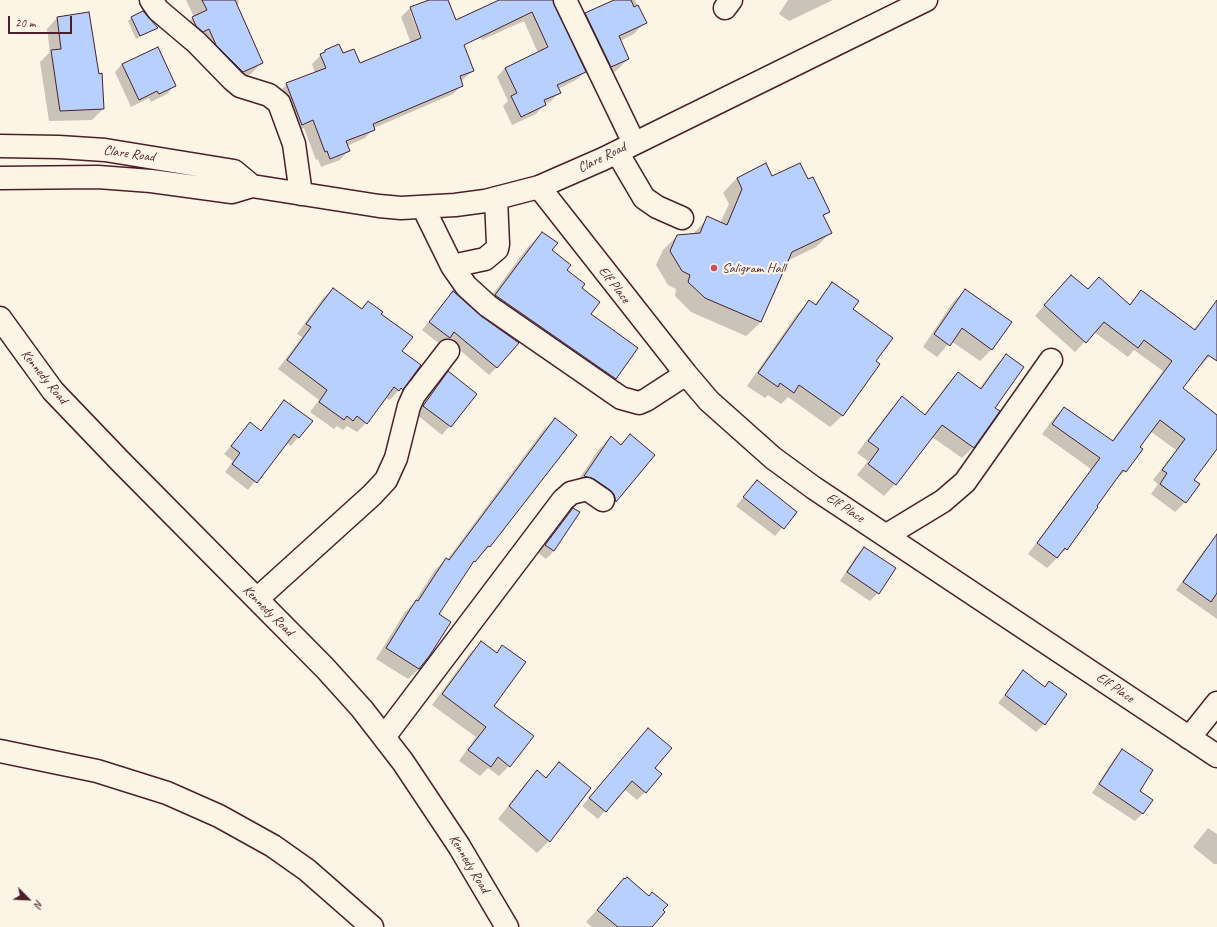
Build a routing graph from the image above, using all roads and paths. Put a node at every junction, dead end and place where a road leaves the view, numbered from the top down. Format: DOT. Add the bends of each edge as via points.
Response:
graph roads {
  1 [pos="151,0"];
  2 [pos="566,0"];
  3 [pos="926,0"];
  4 [pos="0,146"];
  5 [pos="626,148"];
  6 [pos="1,179"];
  7 [pos="252,186"];
  8 [pos="539,187"];
  9 [pos="301,194"];
  10 [pos="496,199"];
  11 [pos="423,207"];
  12 [pos="682,218"];
  13 [pos="452,266"];
  14 [pos="0,318"];
  15 [pos="448,351"];
  16 [pos="1051,360"];
  17 [pos="686,374"];
  18 [pos="603,500"];
  19 [pos="886,535"];
  20 [pos="257,599"];
  21 [pos="1217,703"];
  22 [pos="384,737"];
  23 [pos="1190,738"];
  24 [pos="0,750"];
  25 [pos="1217,756"];
  26 [pos="372,927"];
  27 [pos="507,927"];
  1 -- 9 [label="street" via="158,10 197,43 233,80 249,90 269,95 279,103 294,144"];
  2 -- 5 [label="street"];
  3 -- 5 [label="street, Clare Road"];
  4 -- 7 [label="street, Clare Road" via="105,150 234,171"];
  5 -- 8 [label="street, Clare Road"];
  5 -- 12 [label="street" via="644,198"];
  6 -- 7 [label="street, Clare Road" via="98,176 232,192"];
  7 -- 9 [label="street, Clare Road"];
  8 -- 10 [label="street, Clare Road"];
  8 -- 17 [label="street, Elf Place"];
  9 -- 11 [label="street, Clare Road" via="380,206"];
  10 -- 11 [label="street, Clare Road"];
  10 -- 13 [label="street" via="497,249 485,259"];
  11 -- 13 [label="street"];
  13 -- 17 [label="street" via="466,286 488,306 621,398 639,403"];
  14 -- 20 [label="street, Kennedy Road" via="53,391"];
  15 -- 20 [label="street" via="414,395 396,458 386,480"];
  16 -- 19 [label="street" via="960,486 943,501"];
  17 -- 19 [label="street, Elf Place" via="726,417 773,458"];
  18 -- 22 [label="street" via="587,489 571,493 563,500"];
  19 -- 23 [label="street, Elf Place"];
  20 -- 22 [label="street, Kennedy Road" via="325,668"];
  21 -- 23 [label="street"];
  22 -- 27 [label="street, Kennedy Road" via="460,846"];
  23 -- 25 [label="street, Elf Place"];
  24 -- 26 [label="street" via="97,771 167,793 219,816 273,846 307,870"];
}
